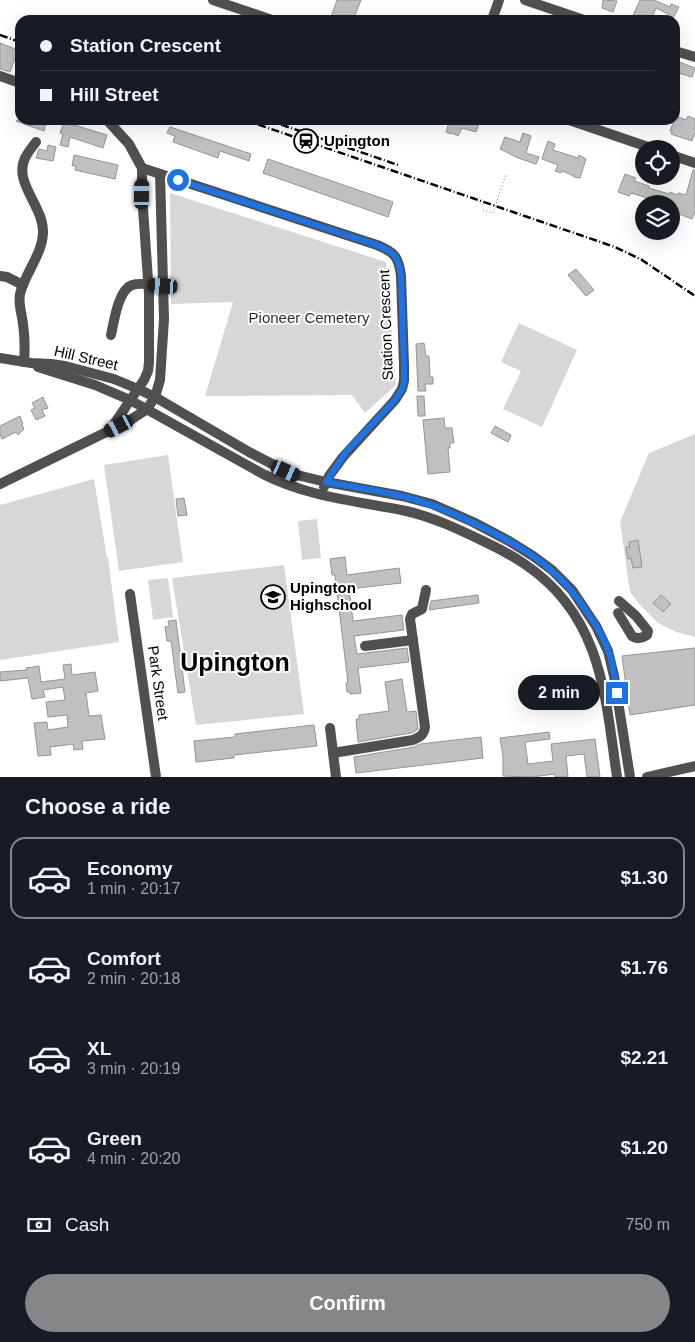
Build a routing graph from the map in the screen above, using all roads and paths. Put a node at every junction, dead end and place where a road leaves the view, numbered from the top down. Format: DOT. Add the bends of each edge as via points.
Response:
graph roads {
  1 [pos="213,0"];
  2 [pos="499,0"];
  3 [pos="525,0"];
  4 [pos="257,15"];
  5 [pos="494,15"];
  6 [pos="569,15"];
  7 [pos="680,52"];
  8 [pos="695,57"];
  9 [pos="0,76"];
  10 [pos="15,81"];
  11 [pos="112,125"];
  12 [pos="584,125"];
  13 [pos="36,142"];
  14 [pos="635,143"];
  15 [pos="680,158"];
  16 [pos="695,163"];
  17 [pos="142,168"];
  18 [pos="160,174"];
  19 [pos="506,174"];
  20 [pos="483,210"];
  21 [pos="0,276"];
  22 [pos="23,285"];
  23 [pos="148,285"];
  24 [pos="163,286"];
  25 [pos="111,335"];
  26 [pos="0,358"];
  27 [pos="27,363"];
  28 [pos="138,389"];
  29 [pos="155,397"];
  30 [pos="130,400"];
  31 [pos="148,409"];
  32 [pos="109,431"];
  33 [pos="326,482"];
  34 [pos="0,484"];
  35 [pos="320,495"];
  36 [pos="426,590"];
  37 [pos="130,594"];
  38 [pos="619,601"];
  39 [pos="618,613"];
  40 [pos="413,640"];
  41 [pos="365,646"];
  42 [pos="330,728"];
  43 [pos="333,753"];
  44 [pos="695,766"];
  45 [pos="156,777"];
  46 [pos="336,777"];
  47 [pos="617,777"];
  48 [pos="630,777"];
  49 [pos="646,777"];
  1 -- 4 [label="street"];
  2 -- 5 [label="street"];
  3 -- 6 [label="street"];
  7 -- 8 [label="street"];
  9 -- 10 [label="street"];
  11 -- 17 [label="street" via="130,144"];
  12 -- 14 [label="street"];
  13 -- 22 [label="street" via="25,157 22,170 43,232 41,245"];
  15 -- 16 [label="street"];
  17 -- 18 [label="street, Station Crescent"];
  17 -- 23 [label="street"];
  18 -- 24 [label="street"];
  18 -- 33 [label="street, Station Crescent" via="377,245 392,253 398,261 401,276 402,389 346,452"];
  19 -- 20 [label="path, bridge" via="492,213"];
  21 -- 22 [label="street"];
  22 -- 27 [label="street" via="19,300"];
  23 -- 24 [label="street"];
  23 -- 25 [label="street" via="132,285 126,290"];
  23 -- 28 [label="street" via="149,362"];
  24 -- 29 [label="street" via="162,368"];
  26 -- 27 [label="street"];
  27 -- 28 [label="street, Hill Street" via="82,369"];
  27 -- 30 [label="street, Hill Street"];
  28 -- 29 [label="street, Hill Street"];
  28 -- 30 [label="street"];
  29 -- 31 [label="street"];
  29 -- 33 [label="street, Hill Street" via="276,466"];
  30 -- 31 [label="street, Hill Street"];
  30 -- 32 [label="street"];
  31 -- 32 [label="street"];
  31 -- 35 [label="street, Hill Street" via="263,474"];
  32 -- 34 [label="street"];
  33 -- 35 [label="street, Station Crescent"];
  33 -- 48 [label="street, Hill Street" via="402,496 446,510 510,541 563,580 592,620 608,651"];
  35 -- 47 [label="street, Hill Street" via="426,516 496,547 546,581 574,613 595,654"];
  36 -- 40 [label="street" via="422,609 411,616"];
  37 -- 45 [label="street, Park Street"];
  38 -- 39 [label="street" via="636,616 648,631 647,635 632,636"];
  40 -- 41 [label="street"];
  40 -- 43 [label="street" via="424,732 413,740"];
  42 -- 43 [label="street"];
  43 -- 46 [label="street"];
  44 -- 49 [label="street"];
}
